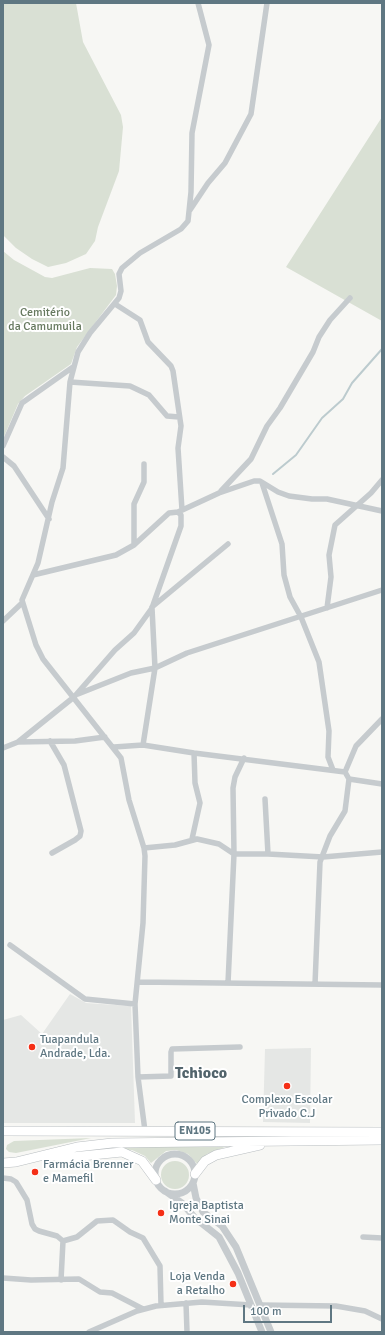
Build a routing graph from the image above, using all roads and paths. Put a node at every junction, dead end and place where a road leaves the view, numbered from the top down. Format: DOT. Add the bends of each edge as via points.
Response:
graph roads {
  1 [pos="198,3"];
  2 [pos="267,3"];
  3 [pos="190,210"];
  4 [pos="350,298"];
  5 [pos="115,304"];
  6 [pos="73,367"];
  7 [pos="70,382"];
  8 [pos="179,417"];
  9 [pos="3,446"];
  10 [pos="3,457"];
  11 [pos="144,464"];
  12 [pos="382,480"];
  13 [pos="262,483"];
  14 [pos="219,493"];
  15 [pos="357,506"];
  16 [pos="180,511"];
  17 [pos="382,511"];
  18 [pos="49,519"];
  19 [pos="228,544"];
  20 [pos="134,545"];
  21 [pos="33,574"];
  22 [pos="382,590"];
  23 [pos="22,603"];
  24 [pos="152,608"];
  25 [pos="328,608"];
  26 [pos="302,617"];
  27 [pos="3,621"];
  28 [pos="155,668"];
  29 [pos="76,696"];
  30 [pos="382,718"];
  31 [pos="105,737"];
  32 [pos="50,741"];
  33 [pos="18,742"];
  34 [pos="142,745"];
  35 [pos="114,747"];
  36 [pos="3,748"];
  37 [pos="194,753"];
  38 [pos="244,758"];
  39 [pos="333,770"];
  40 [pos="345,772"];
  41 [pos="349,779"];
  42 [pos="382,784"];
  43 [pos="265,799"];
  44 [pos="192,840"];
  45 [pos="144,848"];
  46 [pos="382,852"];
  47 [pos="52,853"];
  48 [pos="234,854"];
  49 [pos="268,854"];
  50 [pos="323,857"];
  51 [pos="10,945"];
  52 [pos="138,982"];
  53 [pos="228,983"];
  54 [pos="315,984"];
  55 [pos="382,985"];
  56 [pos="135,1004"];
  57 [pos="240,1047"];
  58 [pos="138,1077"];
  59 [pos="145,1131"];
  60 [pos="5,1132"];
  61 [pos="382,1132"];
  62 [pos="382,1140"];
  63 [pos="283,1141"];
  64 [pos="3,1156"];
  65 [pos="42,1156"];
  66 [pos="16,1162"];
  67 [pos="3,1163"];
  68 [pos="3,1178"];
  69 [pos="194,1178"];
  70 [pos="156,1180"];
  71 [pos="165,1191"];
  72 [pos="363,1237"];
  73 [pos="382,1238"];
  74 [pos="63,1241"];
  75 [pos="3,1278"];
  76 [pos="61,1280"];
  77 [pos="186,1303"];
  78 [pos="251,1305"];
  79 [pos="260,1305"];
  80 [pos="161,1306"];
  81 [pos="143,1309"];
  82 [pos="382,1319"];
  83 [pos="89,1332"];
  84 [pos="187,1332"];
  85 [pos="262,1332"];
  86 [pos="271,1332"];
  1 -- 3 [label="street" via="209,45 192,133"];
  2 -- 3 [label="street" via="251,114 225,163"];
  3 -- 5 [label="street" via="188,221 181,229 140,253 122,268 119,274 121,291"];
  4 -- 14 [label="street" via="330,320 267,426 251,459"];
  5 -- 6 [label="street" via="90,333 78,352"];
  5 -- 8 [label="street" via="140,320 152,347 171,366"];
  6 -- 7 [label="street"];
  6 -- 9 [label="street" via="22,403"];
  7 -- 8 [label="street" via="130,386 149,395 166,416"];
  7 -- 18 [label="street" via="63,468"];
  8 -- 16 [label="street"];
  10 -- 18 [label="street" via="14,466"];
  11 -- 20 [label="street" via="144,482 134,504"];
  12 -- 15 [label="street"];
  13 -- 14 [label="street" via="249,482"];
  13 -- 15 [label="street" via="289,496 312,500 327,499"];
  13 -- 26 [label="street" via="282,544 287,587"];
  14 -- 16 [label="street"];
  15 -- 17 [label="street"];
  15 -- 25 [label="street" via="334,525 331,535"];
  16 -- 20 [label="street" via="169,513"];
  16 -- 24 [label="street" via="182,520"];
  18 -- 21 [label="street"];
  19 -- 24 [label="street"];
  20 -- 21 [label="street" via="105,558"];
  21 -- 23 [label="street" via="22,597"];
  22 -- 25 [label="street"];
  23 -- 27 [label="street"];
  23 -- 29 [label="street" via="43,659"];
  24 -- 28 [label="street"];
  24 -- 29 [label="street" via="134,633 115,650"];
  25 -- 26 [label="street"];
  26 -- 28 [label="street" via="187,652"];
  26 -- 39 [label="street" via="319,662 329,731 328,757"];
  28 -- 29 [label="street" via="131,673"];
  28 -- 34 [label="street"];
  29 -- 31 [label="street"];
  29 -- 33 [label="street"];
  30 -- 40 [label="street" via="356,746"];
  31 -- 32 [label="street"];
  31 -- 35 [label="street"];
  32 -- 33 [label="street"];
  32 -- 47 [label="street" via="64,765 81,831 75,840"];
  33 -- 36 [label="street"];
  34 -- 35 [label="street"];
  34 -- 37 [label="street"];
  35 -- 45 [label="street" via="125,769 128,800"];
  37 -- 38 [label="street"];
  37 -- 44 [label="street" via="194,776 200,803"];
  38 -- 39 [label="street"];
  38 -- 48 [label="street" via="233,782"];
  39 -- 40 [label="street"];
  40 -- 41 [label="street"];
  41 -- 42 [label="street"];
  41 -- 50 [label="street" via="345,811 330,836"];
  43 -- 49 [label="street"];
  44 -- 45 [label="street" via="175,845"];
  44 -- 48 [label="street" via="219,844"];
  45 -- 52 [label="street" via="143,923"];
  46 -- 50 [label="street"];
  48 -- 49 [label="street"];
  48 -- 53 [label="street"];
  49 -- 50 [label="street"];
  50 -- 54 [label="street" via="319,867"];
  51 -- 56 [label="street" via="85,999"];
  52 -- 53 [label="street"];
  52 -- 56 [label="street"];
  53 -- 54 [label="street"];
  54 -- 55 [label="street"];
  56 -- 58 [label="street"];
  57 -- 58 [label="street" via="172,1049 171,1076"];
  58 -- 59 [label="street"];
  59 -- 60 [label="main road, EN105"];
  59 -- 61 [label="main road, EN105"];
  62 -- 63 [label="main road, EN105"];
  63 -- 65 [label="main road, EN105" via="112,1143 77,1147"];
  63 -- 69 [label="main road" via="216,1154 205,1161"];
  64 -- 66 [label="main road"];
  65 -- 66 [label="main road, EN105"];
  65 -- 70 [label="main road" via="72,1157 122,1152 142,1161"];
  66 -- 67 [label="main road, EN105"];
  68 -- 74 [label="street" via="16,1182 27,1200 35,1229 57,1236"];
  69 -- 70 [label="street" via="193,1166 186,1158 172,1155 165,1157 157,1165"];
  69 -- 71 [label="street" via="188,1189 181,1193"];
  69 -- 79 [label="street" via="196,1198 203,1212 222,1226 236,1247"];
  70 -- 71 [label="street"];
  71 -- 78 [label="street" via="220,1237"];
  72 -- 73 [label="street"];
  74 -- 76 [label="street"];
  74 -- 80 [label="street" via="78,1237 97,1221 106,1219 113,1220 137,1234 147,1243 149,1251 160,1266"];
  75 -- 76 [label="street"];
  76 -- 81 [label="street" via="82,1280 100,1292 112,1293"];
  77 -- 78 [label="street"];
  77 -- 80 [label="street"];
  77 -- 84 [label="street"];
  78 -- 85 [label="street"];
  79 -- 82 [label="street" via="336,1306 365,1312"];
  79 -- 86 [label="street"];
  80 -- 81 [label="street"];
  81 -- 83 [label="street"];
}
